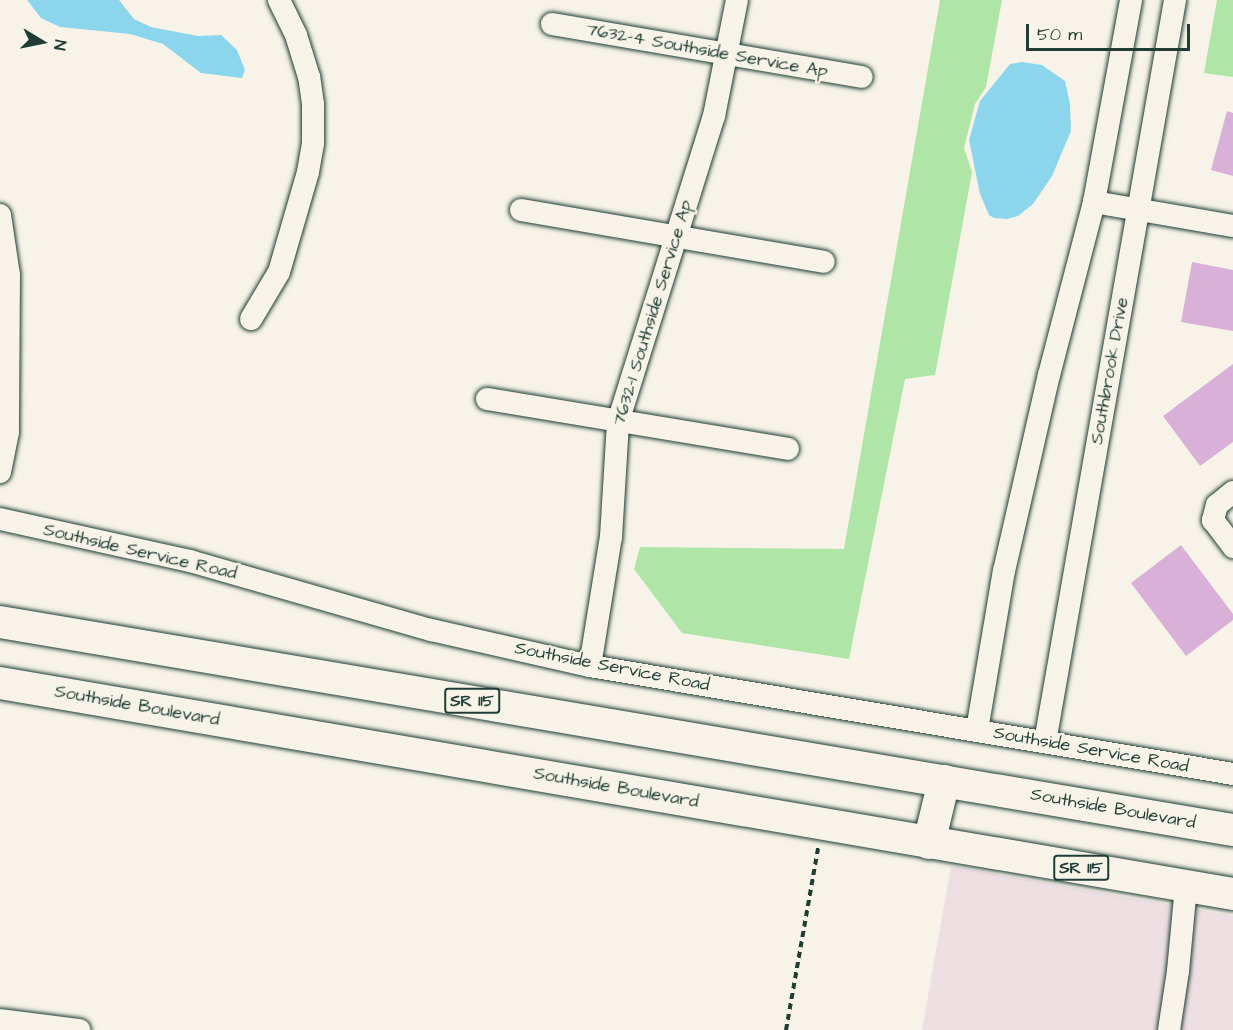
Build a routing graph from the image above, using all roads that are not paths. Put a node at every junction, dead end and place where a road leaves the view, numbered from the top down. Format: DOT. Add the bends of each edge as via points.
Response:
graph roads {
  1 [pos="737,0"];
  2 [pos="1131,0"];
  3 [pos="1175,0"];
  4 [pos="283,1"];
  5 [pos="552,24"];
  6 [pos="728,55"];
  7 [pos="861,77"];
  8 [pos="1094,202"];
  9 [pos="521,210"];
  10 [pos="1139,211"];
  11 [pos="0,215"];
  12 [pos="1233,226"];
  13 [pos="675,237"];
  14 [pos="824,262"];
  15 [pos="251,319"];
  16 [pos="487,399"];
  17 [pos="618,422"];
  18 [pos="788,449"];
  19 [pos="0,472"];
  20 [pos="1233,492"];
  21 [pos="0,519"];
  22 [pos="1233,547"];
  23 [pos="0,621"];
  24 [pos="590,666"];
  25 [pos="0,682"];
  26 [pos="977,730"];
  27 [pos="1045,742"];
  28 [pos="1233,774"];
  29 [pos="944,781"];
  30 [pos="1233,830"];
  31 [pos="929,843"];
  32 [pos="1186,886"];
  33 [pos="1233,894"];
  34 [pos="0,1020"];
  35 [pos="80,1030"];
  36 [pos="1169,1030"];
  1 -- 6 [label="street, 7632-1 Southside Service Ap"];
  2 -- 8 [label="street"];
  3 -- 10 [label="street, Southbrook Drive"];
  4 -- 15 [label="street" via="309,77 312,143 308,172 279,272"];
  5 -- 6 [label="street, 7632-4 Southside Service Ap"];
  6 -- 7 [label="street, 7632-4 Southside Service Ap"];
  6 -- 13 [label="street, 7632-1 Southside Service Ap" via="714,116"];
  8 -- 10 [label="street"];
  8 -- 26 [label="street" via="1006,560"];
  9 -- 13 [label="street"];
  10 -- 12 [label="street"];
  10 -- 27 [label="street, Southbrook Drive"];
  11 -- 19 [label="street" via="9,275 8,432"];
  13 -- 14 [label="street"];
  13 -- 17 [label="street, 7632-1 Southside Service Ap"];
  16 -- 17 [label="street"];
  17 -- 18 [label="street"];
  17 -- 24 [label="street, 7632-1 Southside Service Ap" via="611,537"];
  20 -- 22 [label="street" via="1217,505 1213,520"];
  21 -- 24 [label="street, Southside Service Road" via="190,561 431,630"];
  23 -- 29 [label="highway, Southside Boulevard / SR 115"];
  24 -- 26 [label="street, Southside Service Road"];
  25 -- 31 [label="highway, Southside Boulevard / SR 115"];
  26 -- 27 [label="street, Southside Service Road"];
  27 -- 28 [label="street, Southside Service Road"];
  29 -- 30 [label="highway, Southside Boulevard / SR 115"];
  29 -- 31 [label="highway"];
  31 -- 32 [label="highway, Southside Boulevard / SR 115"];
  32 -- 33 [label="highway, Southside Boulevard / SR 115"];
  32 -- 36 [label="street"];
  34 -- 35 [label="street"];
}
